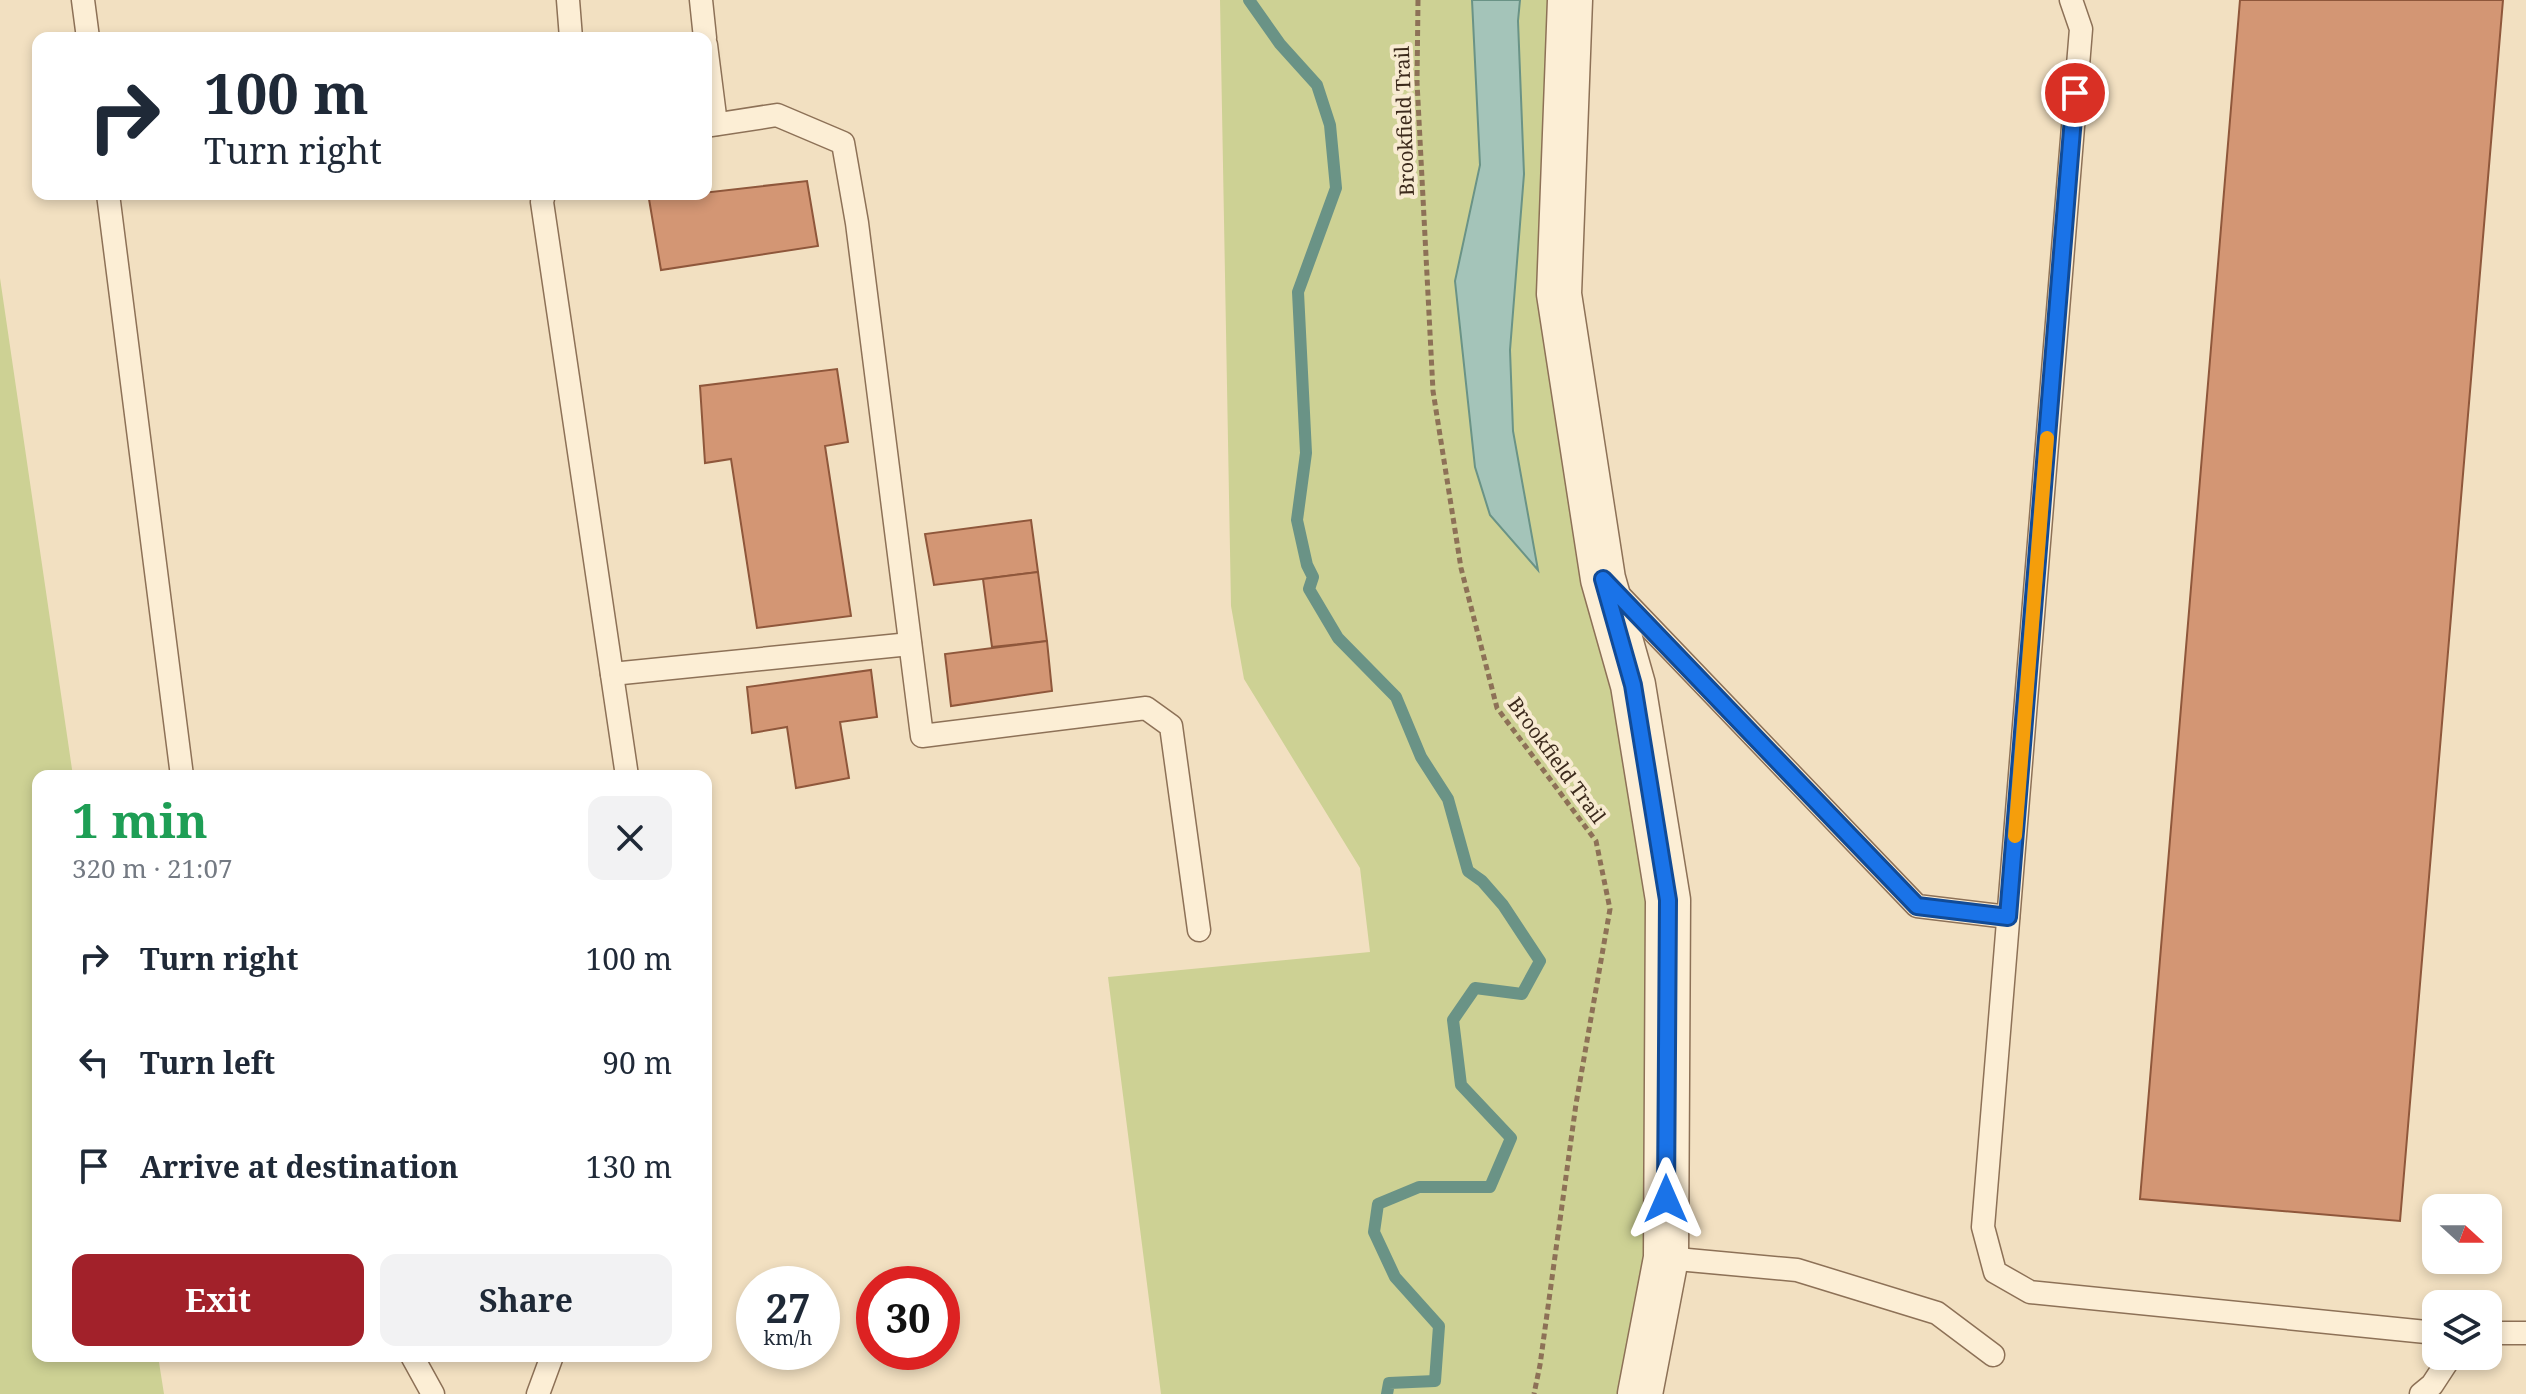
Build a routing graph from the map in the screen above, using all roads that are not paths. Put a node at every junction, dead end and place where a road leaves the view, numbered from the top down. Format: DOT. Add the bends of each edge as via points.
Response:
graph roads {
  1 [pos="83,0"];
  2 [pos="568,0"];
  3 [pos="701,0"];
  4 [pos="1570,0"];
  5 [pos="2071,0"];
  6 [pos="87,32"];
  7 [pos="571,32"];
  8 [pos="704,32"];
  9 [pos="712,125"];
  10 [pos="109,200"];
  11 [pos="542,200"];
  12 [pos="1603,579"];
  13 [pos="910,644"];
  14 [pos="612,674"];
  15 [pos="181,770"];
  16 [pos="626,770"];
  17 [pos="2008,917"];
  18 [pos="1199,930"];
  19 [pos="1666,1258"];
  20 [pos="2422,1332"];
  21 [pos="2502,1333"];
  22 [pos="2526,1333"];
  23 [pos="1993,1355"];
  24 [pos="415,1362"];
  25 [pos="550,1362"];
  26 [pos="2442,1370"];
  27 [pos="433,1394"];
  28 [pos="538,1394"];
  29 [pos="1640,1394"];
  30 [pos="2421,1394"];
  1 -- 6 [label="lane"];
  2 -- 7 [label="lane"];
  3 -- 8 [label="lane"];
  4 -- 12 [label="street" via="1559,294"];
  5 -- 17 [label="lane" via="2081,29"];
  9 -- 13 [label="lane" via="777,115 843,143"];
  10 -- 15 [label="lane"];
  11 -- 14 [label="lane"];
  12 -- 17 [label="lane" via="1917,906"];
  12 -- 19 [label="street" via="1633,685 1668,900"];
  13 -- 14 [label="lane"];
  13 -- 18 [label="lane" via="922,736 1146,708 1171,726"];
  14 -- 16 [label="lane"];
  17 -- 20 [label="lane" via="1983,1227 1995,1272 2030,1292"];
  19 -- 23 [label="lane" via="1797,1270 1937,1313"];
  19 -- 29 [label="street"];
  21 -- 22 [label="lane"];
  24 -- 27 [label="lane"];
  25 -- 28 [label="lane"];
  26 -- 30 [label="lane"];
}
